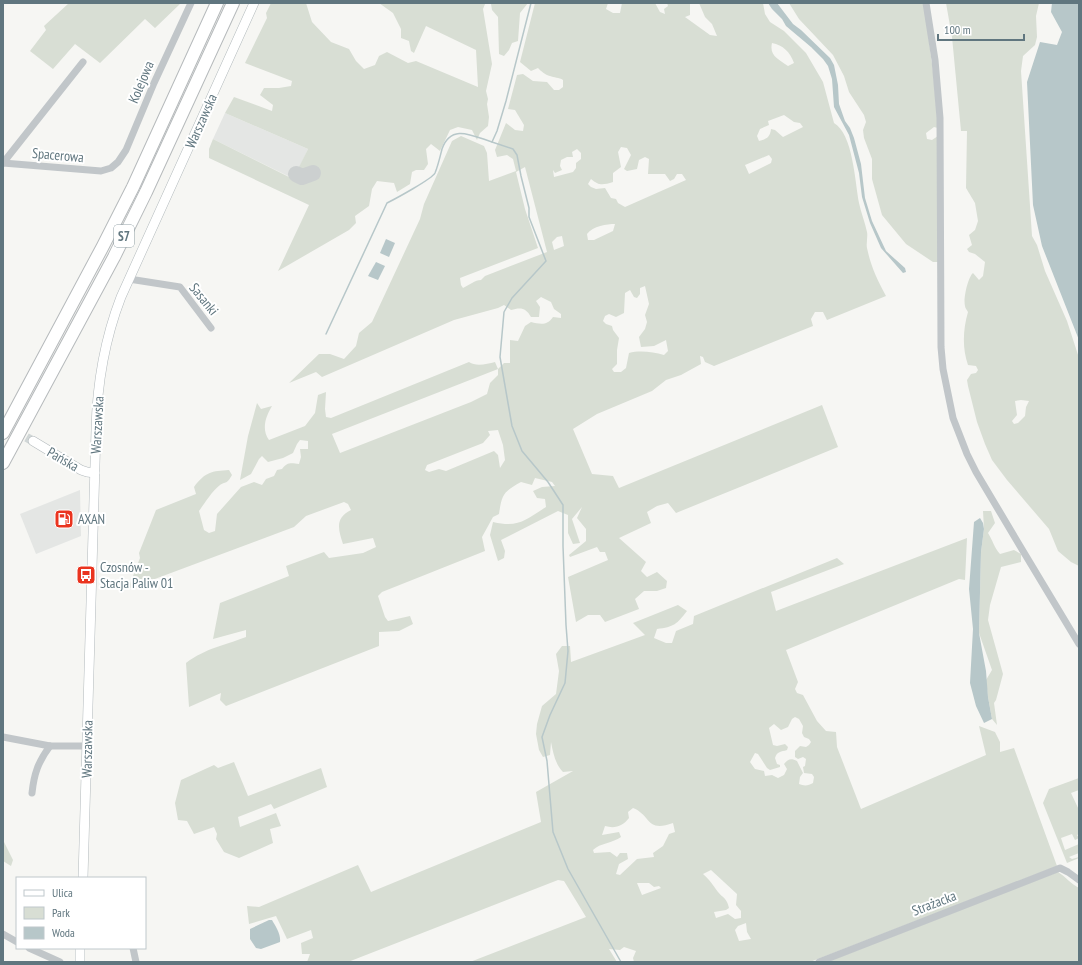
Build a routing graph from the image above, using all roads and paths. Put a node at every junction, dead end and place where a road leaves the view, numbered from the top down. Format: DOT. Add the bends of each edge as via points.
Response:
graph roads {
  1 [pos="191,3"];
  2 [pos="217,3"];
  3 [pos="233,3"];
  4 [pos="254,3"];
  5 [pos="926,3"];
  6 [pos="83,62"];
  7 [pos="3,163"];
  8 [pos="111,168"];
  9 [pos="129,279"];
  10 [pos="211,328"];
  11 [pos="3,434"];
  12 [pos="33,441"];
  13 [pos="3,464"];
  14 [pos="95,473"];
  15 [pos="1079,644"];
  16 [pos="3,737"];
  17 [pos="50,746"];
  18 [pos="86,746"];
  19 [pos="32,793"];
  20 [pos="83,877"];
  21 [pos="1079,880"];
  22 [pos="3,934"];
  23 [pos="16,941"];
  24 [pos="31,949"];
  25 [pos="80,949"];
  26 [pos="133,949"];
  27 [pos="60,962"];
  28 [pos="80,962"];
  29 [pos="136,962"];
  30 [pos="819,962"];
  1 -- 8 [label="street, Kolejowa" via="126,150"];
  2 -- 11 [label="highway, S7" via="104,246"];
  3 -- 13 [label="highway, S7" via="150,185"];
  4 -- 9 [label="street, Warszawska"];
  5 -- 15 [label="street" via="935,60 940,118 942,346 943,369 952,413 976,472"];
  6 -- 7 [label="street"];
  7 -- 8 [label="street, Spacerowa" via="101,171"];
  9 -- 10 [label="street, Sasanki" via="180,287"];
  9 -- 14 [label="street, Warszawska" via="112,323 101,368 96,409"];
  12 -- 14 [label="street, Pańska" via="80,470"];
  14 -- 18 [label="street, Warszawska"];
  16 -- 17 [label="street"];
  17 -- 18 [label="street"];
  17 -- 19 [label="street" via="37,768"];
  18 -- 20 [label="street, Warszawska"];
  21 -- 30 [label="street, Strażacka" via="1060,868"];
  22 -- 23 [label="street"];
  24 -- 27 [label="street"];
  25 -- 28 [label="street"];
  26 -- 29 [label="street"];
}
